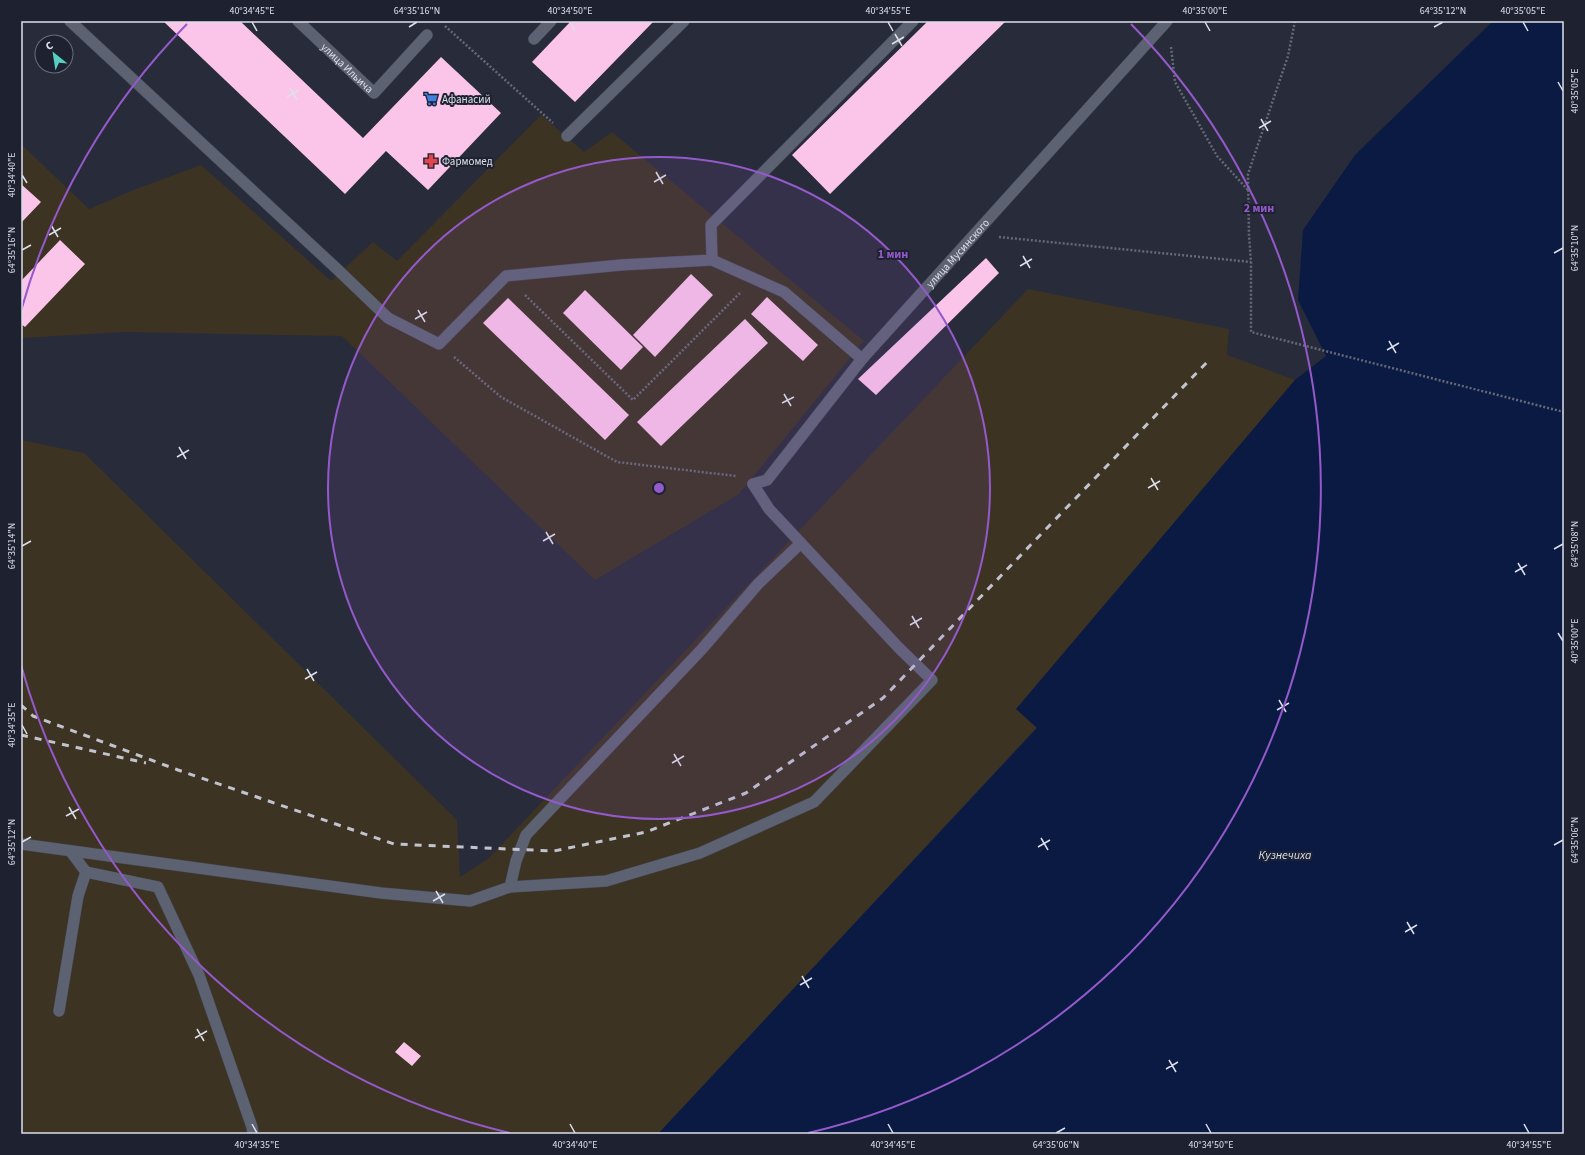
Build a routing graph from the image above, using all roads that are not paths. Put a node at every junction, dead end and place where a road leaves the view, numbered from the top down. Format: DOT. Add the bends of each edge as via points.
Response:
graph roads {
  1 [pos="70,21"];
  2 [pos="298,21"];
  3 [pos="551,21"];
  4 [pos="684,21"];
  5 [pos="913,21"];
  6 [pos="1167,21"];
  7 [pos="427,35"];
  8 [pos="534,39"];
  9 [pos="567,136"];
  10 [pos="712,260"];
  11 [pos="862,359"];
  12 [pos="801,543"];
  13 [pos="21,844"];
  14 [pos="71,852"];
  15 [pos="86,872"];
  16 [pos="510,887"];
  17 [pos="59,1012"];
  18 [pos="253,1134"];
  1 -- 10 [label="street" via="388,318 439,344 506,276 621,265"];
  2 -- 7 [label="street, улица Ильича" via="374,93"];
  3 -- 8 [label="street"];
  4 -- 9 [label="street"];
  5 -- 10 [label="street" via="711,225"];
  6 -- 11 [label="street, улица Мусинского"];
  10 -- 11 [label="street" via="784,292"];
  11 -- 12 [label="street, улица Мусинского" via="767,480 753,484 769,508"];
  12 -- 16 [label="street" via="758,584 702,649 526,835"];
  12 -- 16 [label="street" via="932,680 814,802 700,852 606,881"];
  13 -- 14 [label="street"];
  14 -- 15 [label="street"];
  14 -- 16 [label="street" via="381,893 470,901"];
  15 -- 17 [label="street" via="78,896"];
  15 -- 18 [label="street" via="158,887 199,975"];
}
